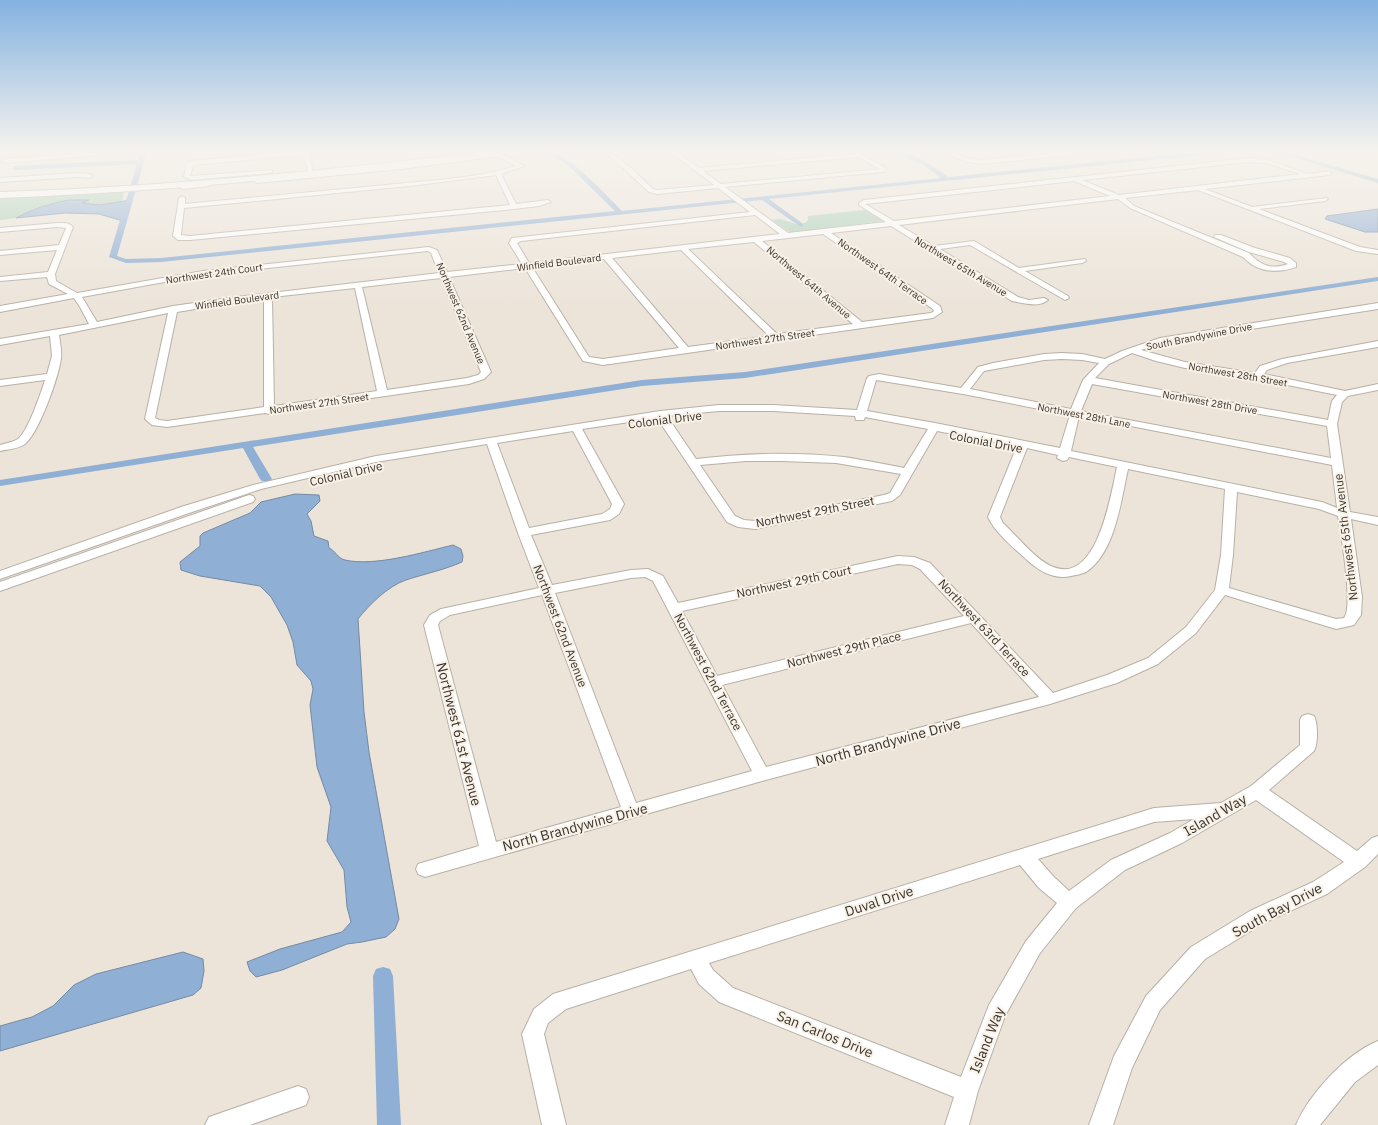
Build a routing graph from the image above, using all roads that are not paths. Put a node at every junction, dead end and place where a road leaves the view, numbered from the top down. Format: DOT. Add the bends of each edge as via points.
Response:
graph roads {
  1 [pos="206,204"];
  2 [pos="262,204"];
  3 [pos="535,204"];
  4 [pos="744,204"];
  5 [pos="862,204"];
  6 [pos="1072,204"];
  7 [pos="1127,204"];
  8 [pos="1241,204"];
  9 [pos="1294,204"];
  10 [pos="181,206"];
  11 [pos="514,206"];
  12 [pos="262,208"];
  13 [pos="1253,208"];
  14 [pos="757,213"];
  15 [pos="892,224"];
  16 [pos="0,230"];
  17 [pos="825,232"];
  18 [pos="787,236"];
  19 [pos="1218,237"];
  20 [pos="757,240"];
  21 [pos="62,247"];
  22 [pos="683,248"];
  23 [pos="932,248"];
  24 [pos="429,249"];
  25 [pos="1376,252"];
  26 [pos="0,253"];
  27 [pos="606,256"];
  28 [pos="1082,261"];
  29 [pos="528,265"];
  30 [pos="1018,270"];
  31 [pos="51,274"];
  32 [pos="445,275"];
  33 [pos="0,279"];
  34 [pos="358,285"];
  35 [pos="268,295"];
  36 [pos="75,296"];
  37 [pos="1065,298"];
  38 [pos="1044,300"];
  39 [pos="1378,306"];
  40 [pos="0,309"];
  41 [pos="173,309"];
  42 [pos="938,312"];
  43 [pos="860,324"];
  44 [pos="94,325"];
  45 [pos="54,334"];
  46 [pos="775,337"];
  47 [pos="0,342"];
  48 [pos="1378,344"];
  49 [pos="685,350"];
  50 [pos="1132,350"];
  51 [pos="1106,362"];
  52 [pos="51,376"];
  53 [pos="1258,376"];
  54 [pos="481,377"];
  55 [pos="1088,380"];
  56 [pos="0,383"];
  57 [pos="1378,387"];
  58 [pos="963,391"];
  59 [pos="383,394"];
  60 [pos="1345,394"];
  61 [pos="269,411"];
  62 [pos="1076,413"];
  63 [pos="662,416"];
  64 [pos="861,416"];
  65 [pos="1332,424"];
  66 [pos="933,429"];
  67 [pos="577,430"];
  68 [pos="492,444"];
  69 [pos="1022,447"];
  70 [pos="0,448"];
  71 [pos="1064,455"];
  72 [pos="693,463"];
  73 [pos="1338,463"];
  74 [pos="1123,468"];
  75 [pos="908,472"];
  76 [pos="1230,490"];
  77 [pos="1343,514"];
  78 [pos="1378,521"];
  79 [pos="524,533"];
  80 [pos="90,549"];
  81 [pos="914,561"];
  82 [pos="0,575"];
  83 [pos="0,587"];
  84 [pos="547,590"];
  85 [pos="1222,590"];
  86 [pos="674,608"];
  87 [pos="974,618"];
  88 [pos="714,682"];
  89 [pos="1050,698"];
  90 [pos="1308,720"];
  91 [pos="762,775"];
  92 [pos="1258,792"];
  93 [pos="1225,810"];
  94 [pos="631,812"];
  95 [pos="1378,843"];
  96 [pos="489,851"];
  97 [pos="1024,856"];
  98 [pos="1358,862"];
  99 [pos="425,869"];
  100 [pos="1069,902"];
  101 [pos="696,960"];
  102 [pos="1378,1052"];
  103 [pos="967,1091"];
  104 [pos="298,1097"];
  105 [pos="217,1125"];
  106 [pos="554,1125"];
  107 [pos="957,1125"];
  108 [pos="1101,1125"];
  109 [pos="1308,1125"];
  1 -- 10 [label="street"];
  2 -- 12 [label="street"];
  3 -- 11 [label="street"];
  4 -- 14 [label="street"];
  5 -- 15 [label="street, Northwest 65th Avenue"];
  6 -- 15 [label="street, Winfield Boulevard"];
  7 -- 19 [label="street" via="1246,255 1250,261 1259,265 1273,268 1293,265 1287,260"];
  8 -- 13 [label="street"];
  9 -- 13 [label="street"];
  10 -- 11 [label="street" via="177,236 181,238 434,211"];
  13 -- 25 [label="street" via="1359,249"];
  14 -- 18 [label="street"];
  14 -- 29 [label="street" via="515,240 514,243"];
  15 -- 17 [label="street, Winfield Boulevard"];
  15 -- 23 [label="street, Northwest 65th Avenue"];
  16 -- 21 [label="street" via="66,225 70,228"];
  17 -- 18 [label="street, Winfield Boulevard"];
  17 -- 42 [label="street, Northwest 64th Terrace" via="937,308"];
  18 -- 20 [label="street, Winfield Boulevard"];
  20 -- 22 [label="street, Winfield Boulevard"];
  20 -- 43 [label="street, Northwest 64th Avenue"];
  21 -- 26 [label="street"];
  21 -- 31 [label="street"];
  22 -- 27 [label="street, Winfield Boulevard"];
  22 -- 46 [label="street"];
  23 -- 30 [label="street" via="971,243"];
  23 -- 38 [label="street, Northwest 65th Avenue" via="1015,299"];
  24 -- 32 [label="street, Northwest 62nd Avenue" via="434,252"];
  24 -- 36 [label="street, Northwest 24th Court" via="217,271"];
  27 -- 29 [label="street, Winfield Boulevard"];
  27 -- 49 [label="street"];
  28 -- 30 [label="street"];
  29 -- 32 [label="street, Winfield Boulevard"];
  29 -- 49 [label="street, Northwest 27th Street" via="586,358 603,362"];
  30 -- 37 [label="street"];
  31 -- 33 [label="street"];
  31 -- 36 [label="street" via="52,282"];
  32 -- 34 [label="street, Winfield Boulevard"];
  32 -- 54 [label="street, Northwest 62nd Avenue" via="486,372"];
  34 -- 35 [label="street, Winfield Boulevard"];
  34 -- 59 [label="street"];
  35 -- 41 [label="street, Winfield Boulevard"];
  35 -- 61 [label="street"];
  36 -- 40 [label="street, Northwest 24th Court"];
  36 -- 44 [label="street" via="81,301"];
  39 -- 50 [label="street, South Brandywine Drive" via="1190,336"];
  41 -- 44 [label="street, Winfield Boulevard"];
  41 -- 61 [label="street, Northwest 27th Street" via="150,419 156,423 167,424"];
  42 -- 43 [label="street, Northwest 27th Street" via="932,315"];
  43 -- 46 [label="street, Northwest 27th Street"];
  44 -- 45 [label="street, Winfield Boulevard"];
  45 -- 47 [label="street, Winfield Boulevard"];
  45 -- 52 [label="street" via="56,360"];
  46 -- 49 [label="street, Northwest 27th Street"];
  48 -- 53 [label="street" via="1285,360 1263,368"];
  50 -- 51 [label="street, South Brandywine Drive"];
  50 -- 53 [label="street, Northwest 28th Street" via="1185,365"];
  51 -- 55 [label="street, South Brandywine Drive"];
  51 -- 58 [label="street" via="1062,356 993,366 981,369"];
  52 -- 56 [label="street"];
  52 -- 70 [label="street" via="24,439 14,445"];
  53 -- 60 [label="street, Northwest 28th Street"];
  54 -- 59 [label="street, Northwest 27th Street"];
  55 -- 62 [label="street, South Brandywine Drive"];
  55 -- 65 [label="street, Northwest 28th Drive"];
  57 -- 60 [label="street"];
  58 -- 62 [label="street, Northwest 28th Lane"];
  58 -- 64 [label="street, Northwest 28th Lane" via="872,378"];
  59 -- 61 [label="street, Northwest 27th Street"];
  60 -- 65 [label="street, Northwest 65th Avenue" via="1337,401"];
  62 -- 71 [label="street, South Brandywine Drive"];
  62 -- 73 [label="street, Northwest 28th Lane"];
  63 -- 64 [label="street, Colonial Drive" via="775,413"];
  63 -- 67 [label="street, Colonial Drive"];
  63 -- 72 [label="street"];
  64 -- 66 [label="street, Colonial Drive"];
  65 -- 73 [label="street, Northwest 65th Avenue"];
  66 -- 69 [label="street, Colonial Drive"];
  66 -- 75 [label="street"];
  67 -- 68 [label="street, Colonial Drive"];
  67 -- 79 [label="street" via="618,504 615,511 606,517"];
  68 -- 79 [label="street, Northwest 62nd Avenue"];
  68 -- 80 [label="street, Colonial Drive" via="260,491"];
  69 -- 71 [label="street, Colonial Drive"];
  69 -- 74 [label="street" via="994,517 998,525 1043,567 1059,573 1072,573 1083,569 1098,551 1110,521"];
  71 -- 74 [label="street, Colonial Drive"];
  72 -- 75 [label="street" via="771,457 837,460"];
  72 -- 75 [label="street, Northwest 29th Street" via="731,519 742,524 756,525 888,498 894,495"];
  73 -- 77 [label="street, Northwest 65th Avenue"];
  74 -- 76 [label="street, Colonial Drive"];
  76 -- 77 [label="street, Colonial Drive" via="1323,514"];
  76 -- 85 [label="street, North Brandywine Drive" via="1228,555"];
  77 -- 78 [label="street, Colonial Drive"];
  77 -- 85 [label="street, Northwest 65th Avenue" via="1355,596 1354,616 1349,622 1330,623"];
  79 -- 84 [label="street, Northwest 62nd Avenue"];
  80 -- 82 [label="street, Colonial Drive"];
  80 -- 83 [label="street, Colonial Drive"];
  81 -- 86 [label="street, Northwest 29th Court" via="898,560"];
  81 -- 87 [label="street, Northwest 63rd Terrace" via="926,566"];
  84 -- 86 [label="street, Northwest 62nd Terrace" via="648,573 658,579"];
  84 -- 94 [label="street, Northwest 62nd Avenue"];
  84 -- 96 [label="street, Northwest 61st Avenue" via="446,612 435,618 431,624"];
  85 -- 89 [label="street, North Brandywine Drive" via="1191,630 1153,661 1112,679"];
  86 -- 88 [label="street, Northwest 62nd Terrace"];
  87 -- 88 [label="street, Northwest 29th Place"];
  87 -- 89 [label="street, Northwest 63rd Terrace"];
  88 -- 91 [label="street, Northwest 62nd Terrace"];
  89 -- 91 [label="street, North Brandywine Drive"];
  90 -- 92 [label="street" via="1308,747"];
  91 -- 94 [label="street, North Brandywine Drive"];
  92 -- 93 [label="street, Island Way"];
  92 -- 98 [label="street, Island Way"];
  93 -- 97 [label="street, Duval Drive" via="1154,815"];
  93 -- 100 [label="street, Island Way" via="1176,838 1118,865"];
  94 -- 96 [label="street, North Brandywine Drive"];
  95 -- 98 [label="street, South Bay Drive"];
  96 -- 99 [label="street, North Brandywine Drive"];
  97 -- 100 [label="street" via="1046,882"];
  97 -- 101 [label="street, Duval Drive"];
  98 -- 108 [label="street, South Bay Drive" via="1320,888 1257,917 1198,954 1153,1003 1122,1064"];
  100 -- 103 [label="street, Island Way" via="1033,947 996,1012"];
  101 -- 103 [label="street, San Carlos Drive" via="706,976 726,995"];
  101 -- 106 [label="street, Duval Drive" via="560,1001 541,1016 533,1034"];
  102 -- 109 [label="street" via="1347,1074"];
  103 -- 107 [label="street, Island Way"];
  104 -- 105 [label="street"];
}
